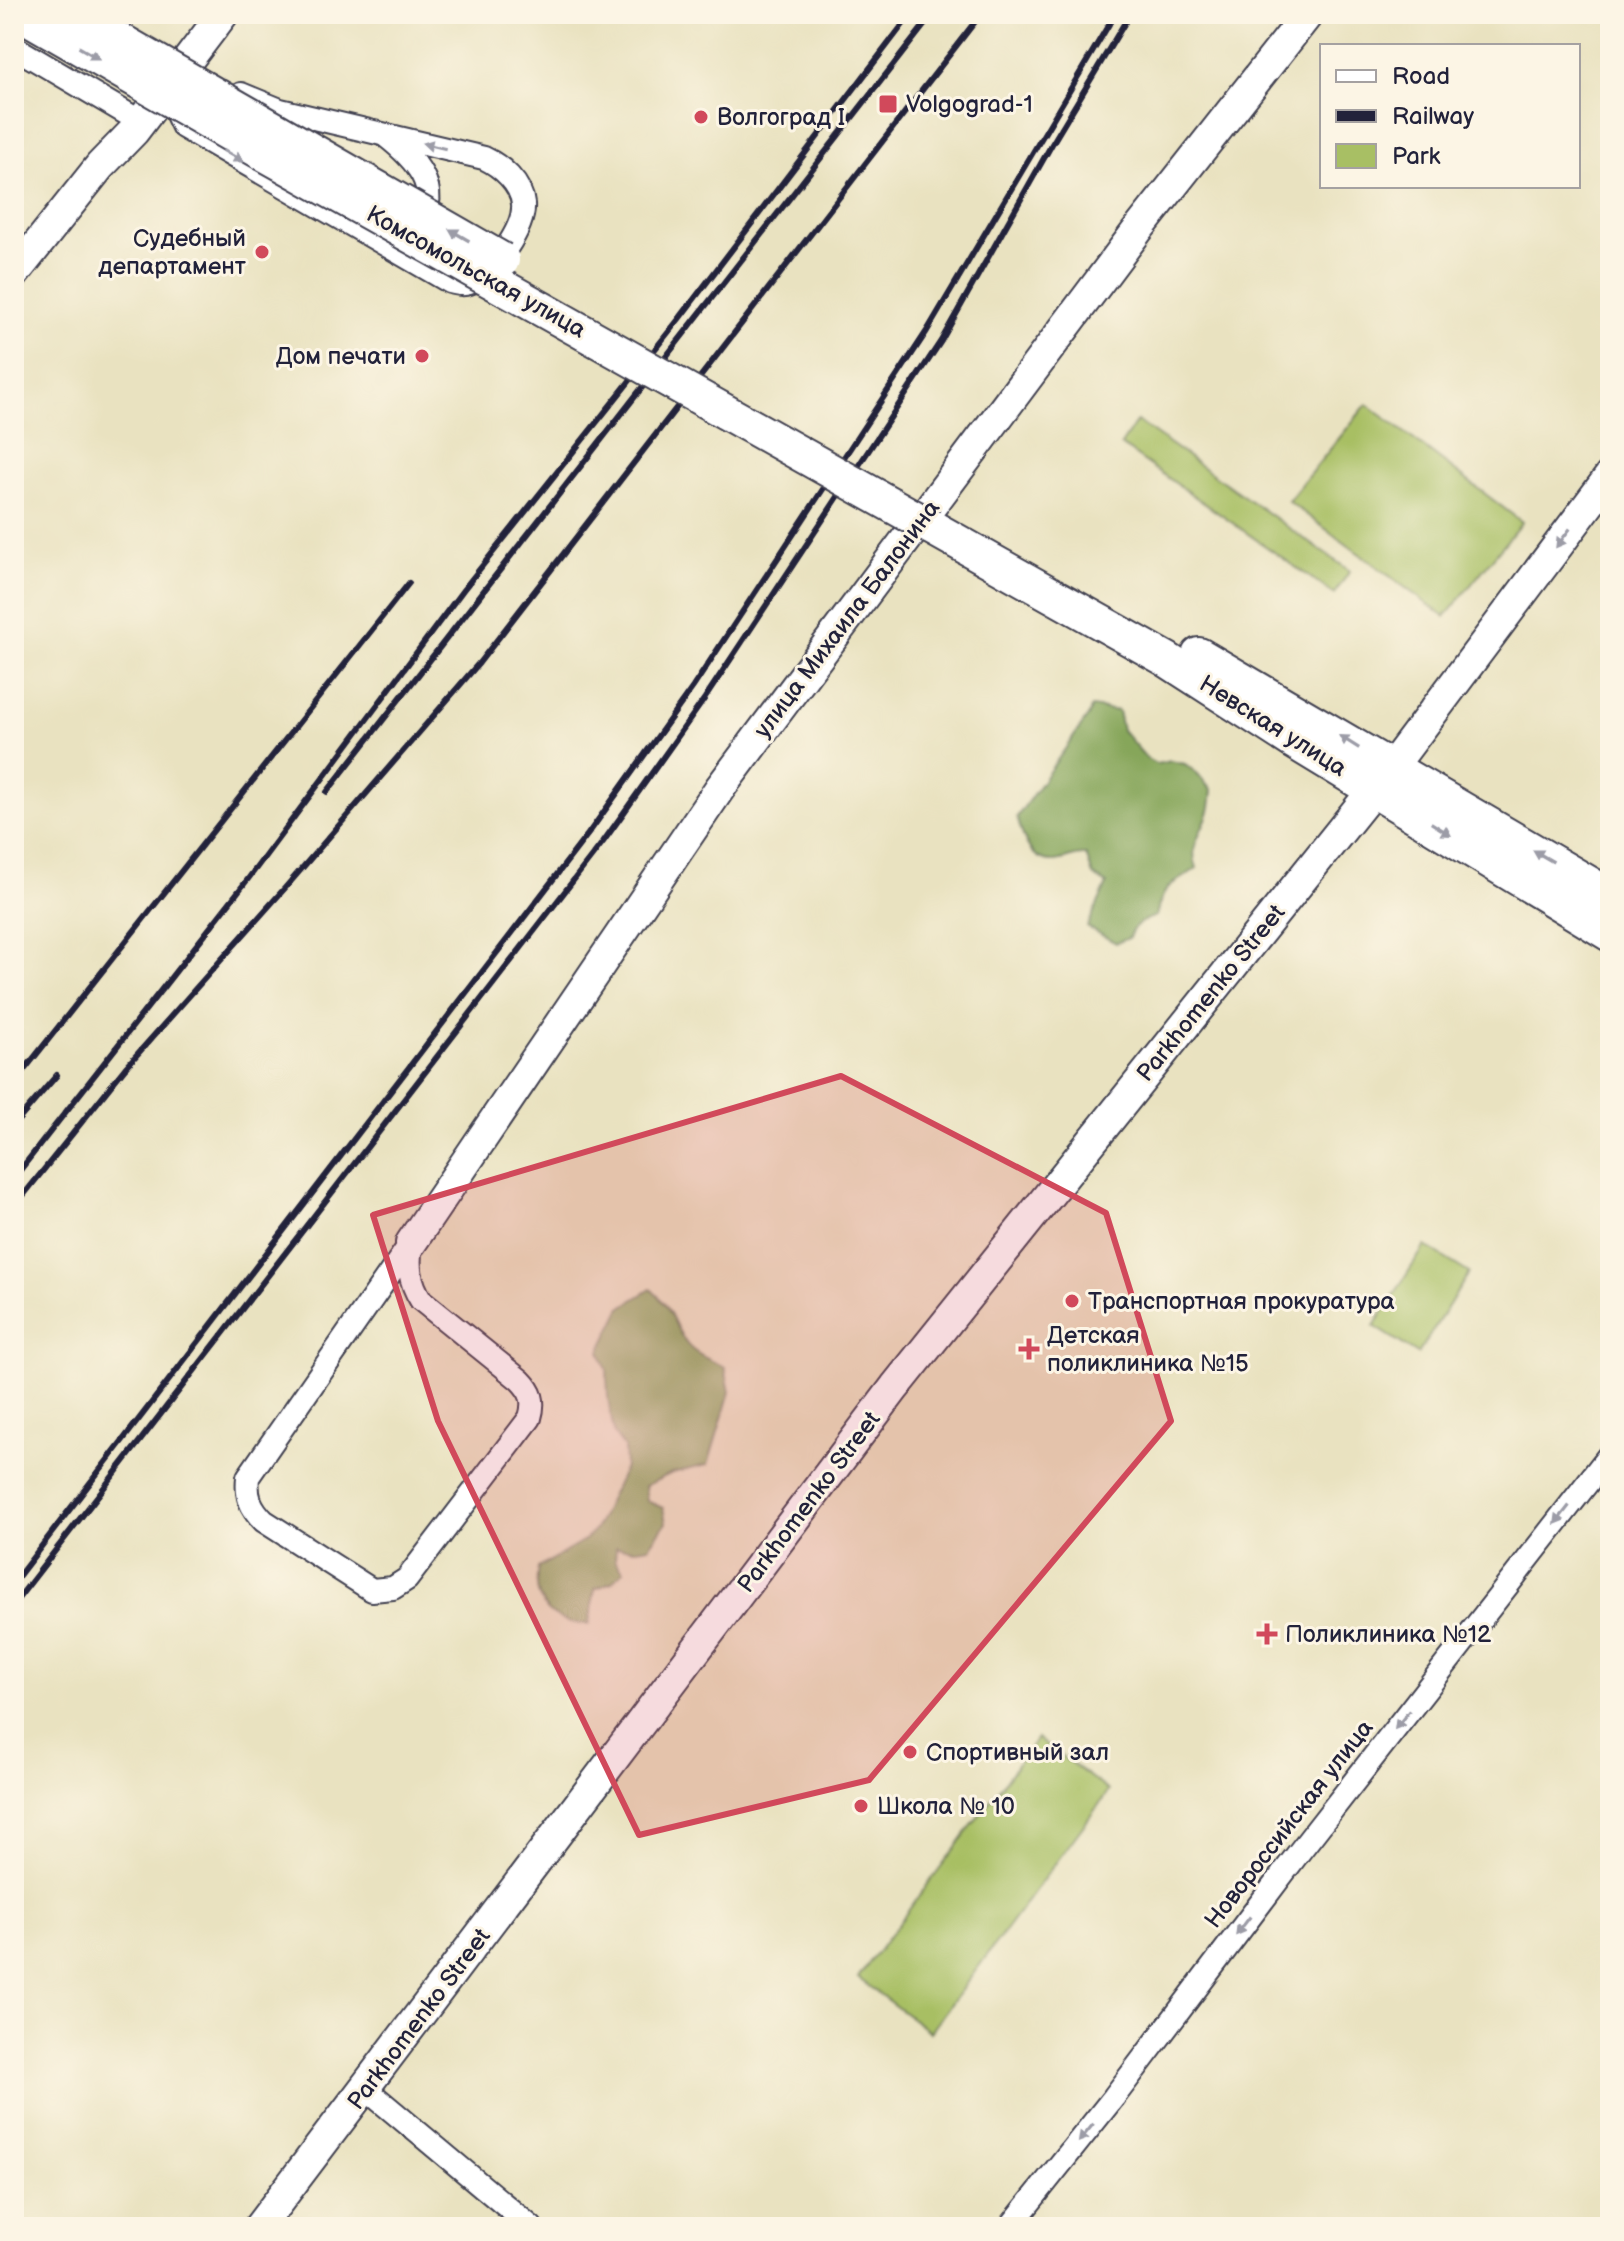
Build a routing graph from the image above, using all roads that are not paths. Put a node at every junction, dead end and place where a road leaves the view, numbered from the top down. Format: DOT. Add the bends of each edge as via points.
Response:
graph roads {
  1 [pos="22,14"];
  2 [pos="74,14"];
  3 [pos="108,14"];
  4 [pos="223,14"];
  5 [pos="1308,14"];
  6 [pos="14,47"];
  7 [pos="178,74"];
  8 [pos="137,126"];
  9 [pos="183,127"];
  10 [pos="384,135"];
  11 [pos="379,241"];
  12 [pos="14,274"];
  13 [pos="1610,476"];
  14 [pos="935,519"];
  15 [pos="1382,778"];
  16 [pos="1610,896"];
  17 [pos="1610,934"];
  18 [pos="411,1243"];
  19 [pos="1610,1454"];
  20 [pos="366,2089"];
  21 [pos="259,2227"];
  22 [pos="531,2227"];
  23 [pos="1010,2227"];
  1 -- 14 [label="main road, Комсомольская улица, one-way, bridge" via="272,157"];
  14 -- 2 [label="main road, Комсомольская улица, one-way, bridge"];
  3 -- 7 [label="street"];
  4 -- 7 [label="street"];
  5 -- 18 [label="street, улица Михаила Балонина" via="1137,231 720,788"];
  6 -- 8 [label="street"];
  7 -- 8 [label="street"];
  7 -- 9 [label="street" via="170,101"];
  7 -- 10 [label="street" via="280,110"];
  8 -- 9 [label="street" via="164,122"];
  8 -- 12 [label="street"];
  9 -- 11 [label="street, one-way"];
  10 -- 11 [label="street" via="424,174 429,207 400,242"];
  11 -- 10 [label="street, one-way" via="450,282 463,284 474,281 499,258 519,225 523,205 517,188 496,164"];
  13 -- 15 [label="street, Parkhomenko Street, one-way"];
  14 -- 15 [label="main road, Невская улица" via="1166,659"];
  16 -- 15 [label="main road, Невская улица, one-way"];
  15 -- 17 [label="main road, Невская улица, one-way"];
  15 -- 20 [label="street, Parkhomenko Street" via="895,1387"];
  18 -- 18 [label="street" via="248,1477 246,1492 253,1511 264,1521 372,1590 393,1588 407,1579 530,1418 534,1405 520,1380 421,1300 408,1268"];
  19 -- 23 [label="street, Новороссийская улица, one-way"];
  20 -- 21 [label="street, Parkhomenko Street"];
  20 -- 22 [label="street"];
}
